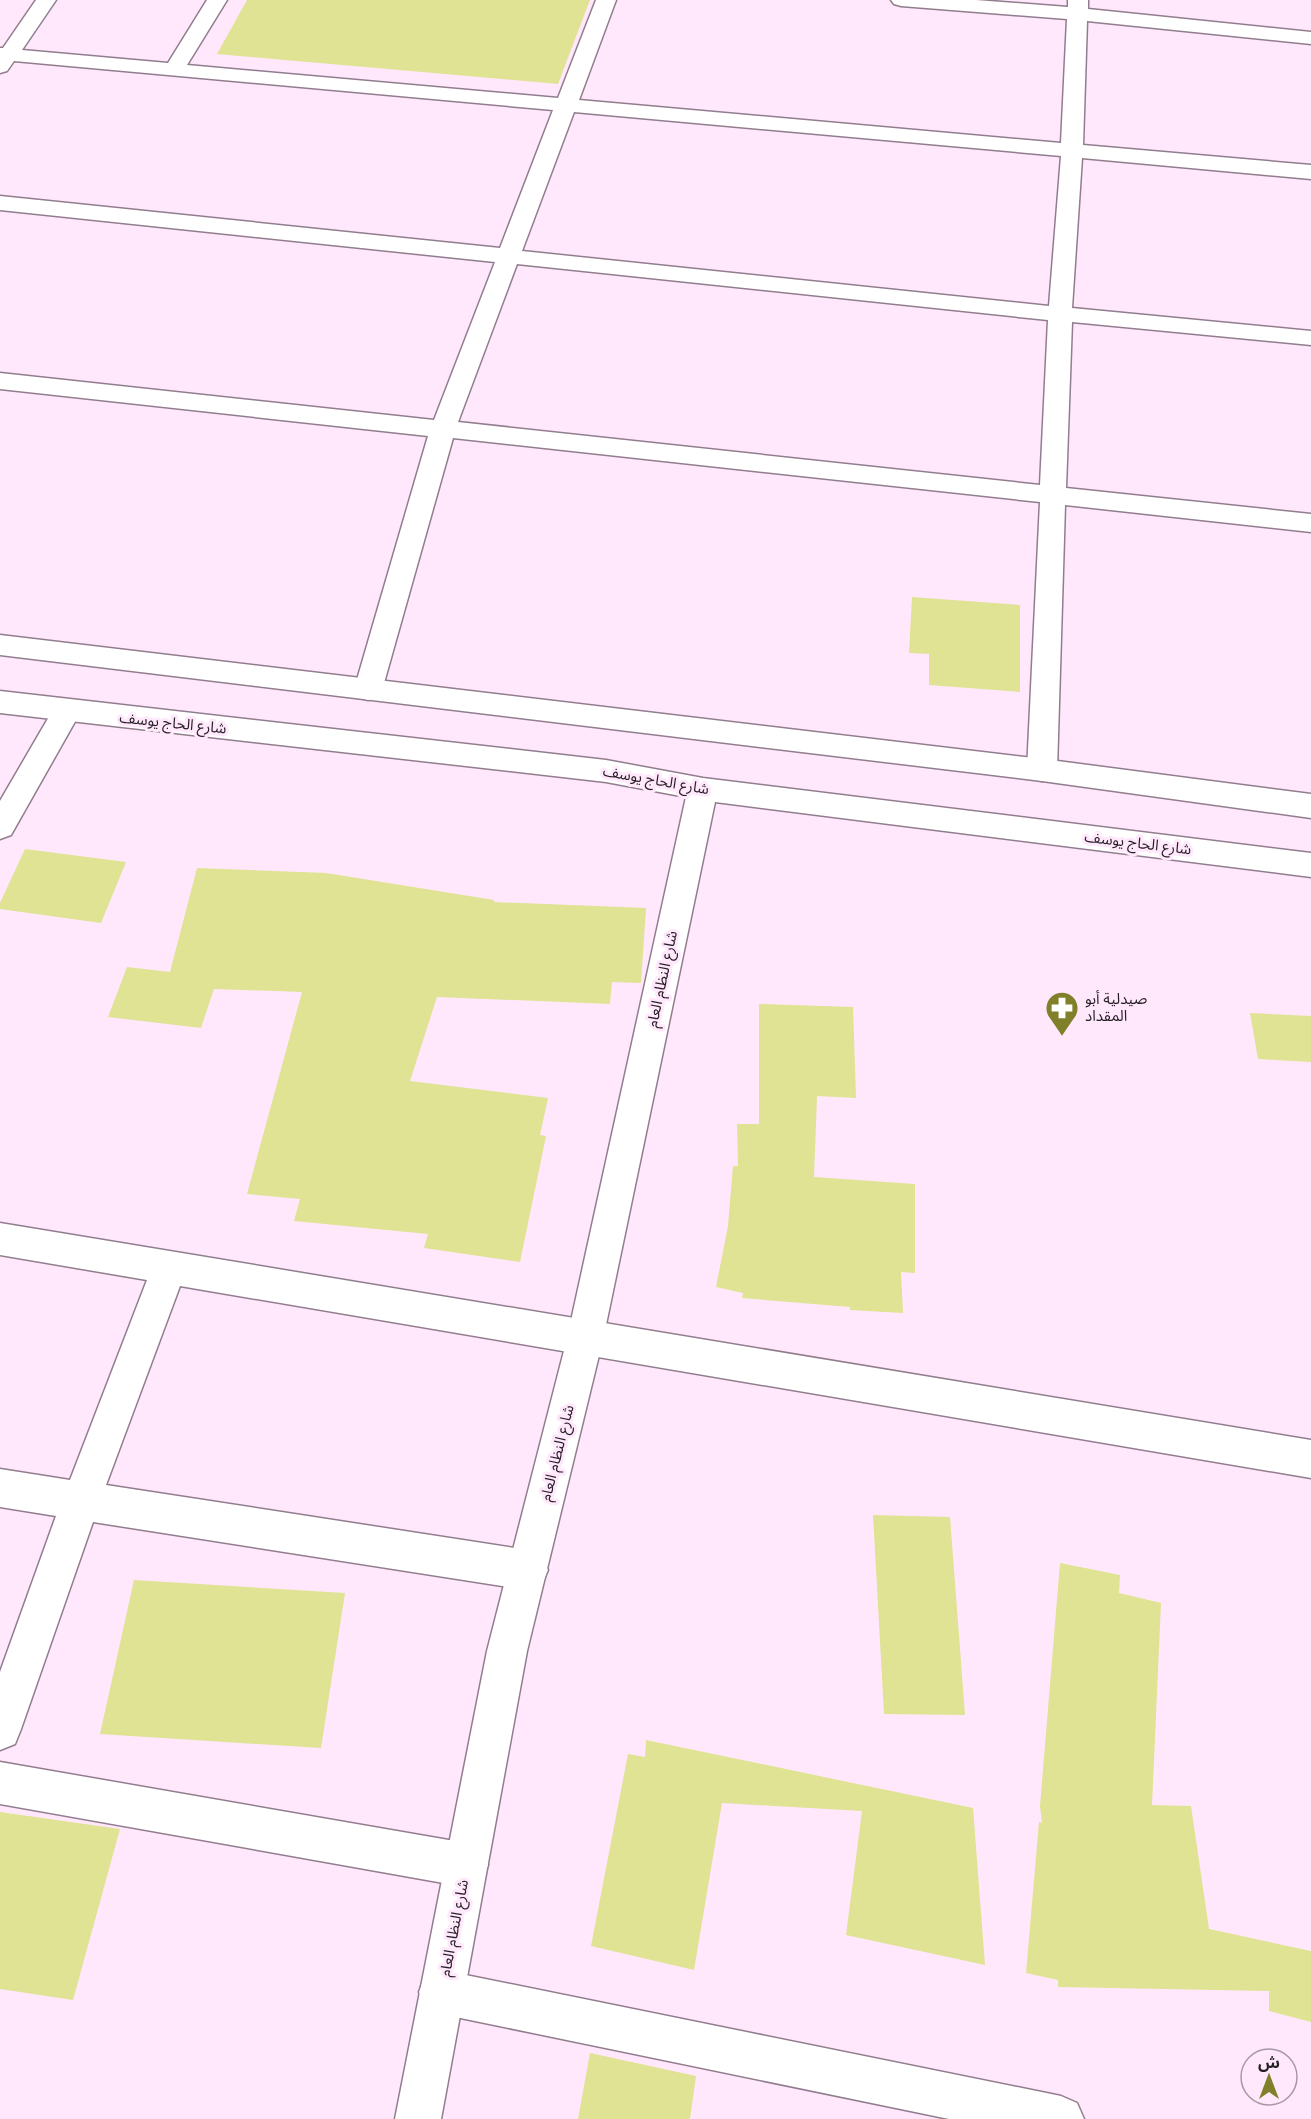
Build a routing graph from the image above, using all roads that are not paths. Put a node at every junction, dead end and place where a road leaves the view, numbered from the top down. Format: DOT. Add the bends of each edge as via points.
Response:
graph roads {
  1 [pos="46,0"];
  2 [pos="217,0"];
  3 [pos="606,0"];
  4 [pos="901,0"];
  5 [pos="1078,7"];
  6 [pos="1311,38"];
  7 [pos="3,59"];
  8 [pos="174,69"];
  9 [pos="566,105"];
  10 [pos="1072,150"];
  11 [pos="1311,172"];
  12 [pos="0,203"];
  13 [pos="509,256"];
  14 [pos="1060,314"];
  15 [pos="1311,338"];
  16 [pos="0,381"];
  17 [pos="442,428"];
  18 [pos="1051,494"];
  19 [pos="1311,523"];
  20 [pos="0,645"];
  21 [pos="368,690"];
  22 [pos="0,702"];
  23 [pos="67,711"];
  24 [pos="1042,770"];
  25 [pos="703,789"];
  26 [pos="1311,807"];
  27 [pos="0,826"];
  28 [pos="1311,865"];
  29 [pos="0,1239"];
  30 [pos="169,1268"];
  31 [pos="585,1339"];
  32 [pos="1311,1459"];
  33 [pos="0,1488"];
  34 [pos="81,1500"];
  35 [pos="528,1570"];
  36 [pos="0,1729"];
  37 [pos="0,1783"];
  38 [pos="466,1865"];
  39 [pos="441,1992"];
  40 [pos="418,2119"];
  41 [pos="1061,2119"];
  1 -- 7 [label="street"];
  2 -- 8 [label="street"];
  3 -- 9 [label="street"];
  4 -- 5 [label="street"];
  5 -- 6 [label="street"];
  5 -- 10 [label="street"];
  7 -- 8 [label="street"];
  8 -- 9 [label="street"];
  9 -- 10 [label="street"];
  9 -- 13 [label="street"];
  10 -- 11 [label="street"];
  10 -- 14 [label="street"];
  12 -- 13 [label="street"];
  13 -- 14 [label="street"];
  13 -- 17 [label="street"];
  14 -- 15 [label="street"];
  14 -- 18 [label="street"];
  16 -- 17 [label="street"];
  17 -- 18 [label="street"];
  17 -- 21 [label="street"];
  18 -- 19 [label="street"];
  18 -- 24 [label="street"];
  20 -- 21 [label="street"];
  21 -- 24 [label="street"];
  22 -- 23 [label="street, شارع الحاج يوسف"];
  23 -- 25 [label="street, شارع الحاج يوسف" via="606,771"];
  23 -- 27 [label="street"];
  24 -- 26 [label="street"];
  25 -- 28 [label="street, شارع الحاج يوسف"];
  25 -- 31 [label="street, شارع النظام العام"];
  29 -- 30 [label="street"];
  30 -- 31 [label="street"];
  30 -- 34 [label="street"];
  31 -- 32 [label="street"];
  31 -- 35 [label="street, شارع النظام العام"];
  33 -- 34 [label="street"];
  34 -- 35 [label="street"];
  34 -- 36 [label="street"];
  35 -- 38 [label="street, شارع النظام العام" via="507,1652"];
  37 -- 38 [label="street"];
  38 -- 39 [label="street, شارع النظام العام"];
  39 -- 40 [label="street, شارع النظام العام"];
  39 -- 41 [label="street"];
}
